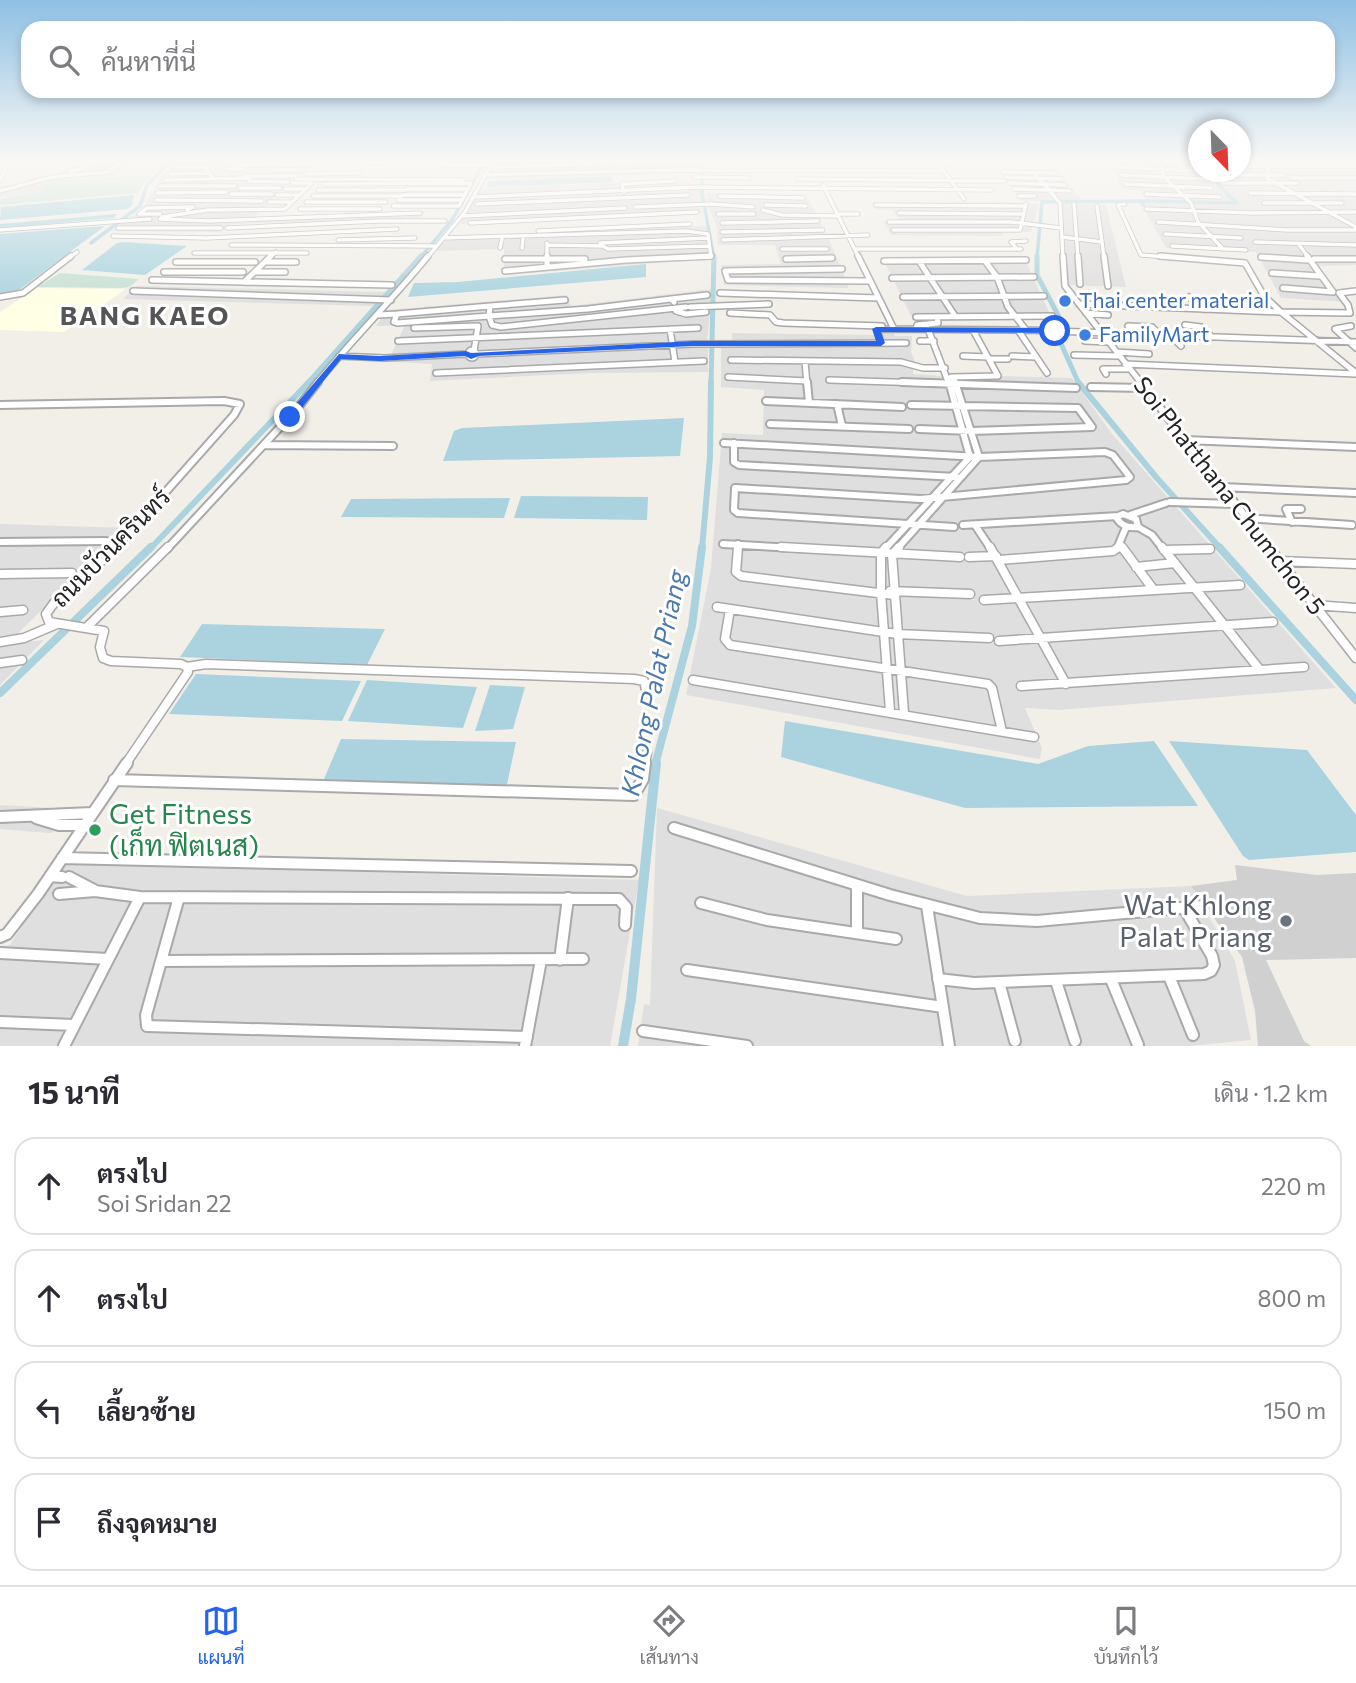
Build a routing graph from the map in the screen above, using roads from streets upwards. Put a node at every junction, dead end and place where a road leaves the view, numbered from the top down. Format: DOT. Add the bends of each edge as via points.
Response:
graph roads {
  1 [pos="145,210"];
  2 [pos="187,210"];
  3 [pos="264,210"];
  4 [pos="337,210"];
  5 [pos="390,210"];
  6 [pos="468,210"];
  7 [pos="516,210"];
  8 [pos="569,210"];
  9 [pos="630,210"];
  10 [pos="747,210"];
  11 [pos="757,210"];
  12 [pos="770,210"];
  13 [pos="834,210"];
  14 [pos="916,210"];
  15 [pos="937,210"];
  16 [pos="1024,210"];
  17 [pos="1060,210"];
  18 [pos="1075,210"];
  19 [pos="1098,210"];
  20 [pos="1120,210"];
  21 [pos="1164,210"];
  22 [pos="1322,210"];
  23 [pos="754,211"];
  24 [pos="1191,211"];
  25 [pos="697,212"];
  26 [pos="1326,212"];
  27 [pos="1356,212"];
  28 [pos="180,213"];
  29 [pos="420,213"];
  30 [pos="899,213"];
  31 [pos="918,213"];
  32 [pos="387,214"];
  33 [pos="517,214"];
  34 [pos="719,214"];
  35 [pos="858,214"];
  36 [pos="940,214"];
  37 [pos="983,214"];
  38 [pos="1023,214"];
  39 [pos="837,215"];
  40 [pos="331,216"];
  41 [pos="463,216"];
  42 [pos="632,216"];
  43 [pos="160,217"];
  44 [pos="178,220"];
  45 [pos="379,221"];
  46 [pos="445,221"];
  47 [pos="518,221"];
  48 [pos="818,221"];
  49 [pos="757,222"];
  50 [pos="889,222"];
  51 [pos="901,222"];
  52 [pos="924,222"];
  53 [pos="990,222"];
  54 [pos="1158,222"];
  55 [pos="470,223"];
  56 [pos="722,223"];
  57 [pos="1021,223"];
  58 [pos="690,224"];
  59 [pos="304,225"];
  60 [pos="1200,225"];
  61 [pos="118,228"];
  62 [pos="167,228"];
  63 [pos="1061,228"];
  64 [pos="375,229"];
  65 [pos="397,229"];
  66 [pos="1356,229"];
  67 [pos="0,230"];
  68 [pos="794,230"];
  69 [pos="823,230"];
  70 [pos="893,230"];
  71 [pos="906,230"];
  72 [pos="739,231"];
  73 [pos="722,232"];
  74 [pos="299,233"];
  75 [pos="628,233"];
  76 [pos="1165,234"];
  77 [pos="846,235"];
  78 [pos="868,235"];
  79 [pos="113,236"];
  80 [pos="223,237"];
  81 [pos="1062,237"];
  82 [pos="1212,237"];
  83 [pos="415,238"];
  84 [pos="708,238"];
  85 [pos="371,239"];
  86 [pos="502,239"];
  87 [pos="523,239"];
  88 [pos="797,239"];
  89 [pos="1241,239"];
  90 [pos="338,240"];
  91 [pos="723,240"];
  92 [pos="741,240"];
  93 [pos="1078,240"];
  94 [pos="439,241"];
  95 [pos="628,241"];
  96 [pos="1026,241"];
  97 [pos="1102,242"];
  98 [pos="1255,242"];
  99 [pos="213,243"];
  100 [pos="231,244"];
  101 [pos="291,244"];
  102 [pos="369,245"];
  103 [pos="547,245"];
  104 [pos="1299,245"];
  105 [pos="1356,245"];
  106 [pos="709,246"];
  107 [pos="1172,246"];
  108 [pos="500,248"];
  109 [pos="522,248"];
  110 [pos="1223,248"];
  111 [pos="782,249"];
  112 [pos="800,249"];
  113 [pos="827,249"];
  114 [pos="854,249"];
  115 [pos="1246,250"];
  116 [pos="77,252"];
  117 [pos="194,253"];
  118 [pos="223,253"];
  119 [pos="275,253"];
  120 [pos="307,253"];
  121 [pos="1261,257"];
  122 [pos="832,258"];
  123 [pos="505,259"];
  124 [pos="547,259"];
  125 [pos="786,259"];
  126 [pos="803,259"];
  127 [pos="1311,259"];
  128 [pos="1356,259"];
  129 [pos="626,260"];
  130 [pos="1026,260"];
  131 [pos="884,261"];
  132 [pos="919,261"];
  133 [pos="985,261"];
  134 [pos="176,262"];
  135 [pos="215,262"];
  136 [pos="255,262"];
  137 [pos="265,262"];
  138 [pos="296,262"];
  139 [pos="547,267"];
  140 [pos="793,269"];
  141 [pos="842,269"];
  142 [pos="505,271"];
  143 [pos="164,272"];
  144 [pos="205,272"];
  145 [pos="243,272"];
  146 [pos="254,272"];
  147 [pos="285,272"];
  148 [pos="1272,273"];
  149 [pos="1319,276"];
  150 [pos="997,277"];
  151 [pos="892,278"];
  152 [pos="929,278"];
  153 [pos="1034,278"];
  154 [pos="797,280"];
  155 [pos="152,281"];
  156 [pos="869,281"];
  157 [pos="243,282"];
  158 [pos="1080,284"];
  159 [pos="392,285"];
  160 [pos="1108,286"];
  161 [pos="1283,288"];
  162 [pos="133,291"];
  163 [pos="1356,291"];
  164 [pos="720,293"];
  165 [pos="708,295"];
  166 [pos="769,295"];
  167 [pos="903,296"];
  168 [pos="1003,296"];
  169 [pos="1044,296"];
  170 [pos="0,297"];
  171 [pos="941,297"];
  172 [pos="1189,297"];
  173 [pos="878,298"];
  174 [pos="671,299"];
  175 [pos="391,300"];
  176 [pos="565,300"];
  177 [pos="769,304"];
  178 [pos="1079,304"];
  179 [pos="491,306"];
  180 [pos="685,309"];
  181 [pos="706,309"];
  182 [pos="1203,309"];
  183 [pos="580,310"];
  184 [pos="1281,312"];
  185 [pos="730,313"];
  186 [pos="1086,313"];
  187 [pos="397,314"];
  188 [pos="379,315"];
  189 [pos="770,315"];
  190 [pos="489,316"];
  191 [pos="955,316"];
  192 [pos="1016,316"];
  193 [pos="1052,316"];
  194 [pos="1108,316"];
  195 [pos="915,317"];
  196 [pos="937,318"];
  197 [pos="582,320"];
  198 [pos="1114,324"];
  199 [pos="1185,325"];
  200 [pos="1351,326"];
  201 [pos="414,328"];
  202 [pos="698,328"];
  203 [pos="894,328"];
  204 [pos="670,329"];
  205 [pos="885,329"];
  206 [pos="916,329"];
  207 [pos="928,329"];
  208 [pos="973,330"];
  209 [pos="1018,330"];
  210 [pos="1026,330"];
  211 [pos="1102,333"];
  212 [pos="1121,333"];
  213 [pos="1134,334"];
  214 [pos="1160,335"];
  215 [pos="1171,335"];
  216 [pos="1213,337"];
  217 [pos="476,338"];
  218 [pos="398,341"];
  219 [pos="920,341"];
  220 [pos="934,341"];
  221 [pos="1085,341"];
  222 [pos="1300,341"];
  223 [pos="1318,341"];
  224 [pos="1109,342"];
  225 [pos="1349,342"];
  226 [pos="1356,342"];
  227 [pos="881,343"];
  228 [pos="891,343"];
  229 [pos="906,343"];
  230 [pos="674,344"];
  231 [pos="1181,345"];
  232 [pos="1356,348"];
  233 [pos="1309,349"];
  234 [pos="472,354"];
  235 [pos="1118,354"];
  236 [pos="1149,354"];
  237 [pos="1074,355"];
  238 [pos="339,356"];
  239 [pos="963,356"];
  240 [pos="1036,357"];
  241 [pos="988,358"];
  242 [pos="731,360"];
  243 [pos="704,361"];
  244 [pos="675,362"];
  245 [pos="806,362"];
  246 [pos="1127,366"];
  247 [pos="1209,368"];
  248 [pos="469,371"];
  249 [pos="436,373"];
  250 [pos="1047,373"];
  251 [pos="1356,373"];
  252 [pos="1106,374"];
  253 [pos="1217,374"];
  254 [pos="728,377"];
  255 [pos="949,378"];
  256 [pos="829,380"];
  257 [pos="807,381"];
  258 [pos="1091,387"];
  259 [pos="1076,388"];
  260 [pos="1144,388"];
  261 [pos="766,401"];
  262 [pos="809,403"];
  263 [pos="837,404"];
  264 [pos="0,405"];
  265 [pos="911,405"];
  266 [pos="902,407"];
  267 [pos="958,407"];
  268 [pos="771,424"];
  269 [pos="842,426"];
  270 [pos="909,429"];
  271 [pos="919,429"];
  272 [pos="967,431"];
  273 [pos="1185,440"];
  274 [pos="724,443"];
  275 [pos="734,443"];
  276 [pos="264,445"];
  277 [pos="393,446"];
  278 [pos="1356,447"];
  279 [pos="974,457"];
  280 [pos="957,477"];
  281 [pos="1222,487"];
  282 [pos="1356,493"];
  283 [pos="943,497"];
  284 [pos="933,498"];
  285 [pos="1234,504"];
  286 [pos="1301,509"];
  287 [pos="1118,516"];
  288 [pos="1132,516"];
  289 [pos="1245,518"];
  290 [pos="1292,522"];
  291 [pos="908,524"];
  292 [pos="920,525"];
  293 [pos="964,525"];
  294 [pos="975,525"];
  295 [pos="1352,525"];
  296 [pos="954,527"];
  297 [pos="1126,527"];
  298 [pos="1138,527"];
  299 [pos="106,541"];
  300 [pos="0,542"];
  301 [pos="723,544"];
  302 [pos="738,544"];
  303 [pos="1120,545"];
  304 [pos="1210,549"];
  305 [pos="1164,550"];
  306 [pos="881,553"];
  307 [pos="892,555"];
  308 [pos="997,558"];
  309 [pos="1279,561"];
  310 [pos="1175,563"];
  311 [pos="1356,564"];
  312 [pos="1136,566"];
  313 [pos="72,573"];
  314 [pos="0,574"];
  315 [pos="1240,585"];
  316 [pos="1194,586"];
  317 [pos="1153,589"];
  318 [pos="881,592"];
  319 [pos="894,593"];
  320 [pos="970,594"];
  321 [pos="1020,598"];
  322 [pos="984,600"];
  323 [pos="1314,605"];
  324 [pos="717,607"];
  325 [pos="1356,608"];
  326 [pos="730,609"];
  327 [pos="23,610"];
  328 [pos="0,612"];
  329 [pos="1273,622"];
  330 [pos="62,624"];
  331 [pos="1225,625"];
  332 [pos="85,626"];
  333 [pos="884,632"];
  334 [pos="897,634"];
  335 [pos="989,638"];
  336 [pos="1042,638"];
  337 [pos="999,641"];
  338 [pos="0,642"];
  339 [pos="1356,658"];
  340 [pos="22,660"];
  341 [pos="0,663"];
  342 [pos="187,667"];
  343 [pos="1304,667"];
  344 [pos="887,670"];
  345 [pos="1261,670"];
  346 [pos="901,672"];
  347 [pos="694,680"];
  348 [pos="1066,684"];
  349 [pos="1021,687"];
  350 [pos="646,690"];
  351 [pos="890,711"];
  352 [pos="904,713"];
  353 [pos="1002,731"];
  354 [pos="1034,737"];
  355 [pos="647,753"];
  356 [pos="114,779"];
  357 [pos="92,813"];
  358 [pos="0,817"];
  359 [pos="36,818"];
  360 [pos="83,825"];
  361 [pos="674,828"];
  362 [pos="62,858"];
  363 [pos="631,871"];
  364 [pos="60,877"];
  365 [pos="857,885"];
  366 [pos="95,891"];
  367 [pos="38,894"];
  368 [pos="140,897"];
  369 [pos="178,897"];
  370 [pos="568,898"];
  371 [pos="701,903"];
  372 [pos="926,906"];
  373 [pos="1202,906"];
  374 [pos="1184,908"];
  375 [pos="625,925"];
  376 [pos="857,933"];
  377 [pos="0,937"];
  378 [pos="895,939"];
  379 [pos="0,953"];
  380 [pos="108,959"];
  381 [pos="583,959"];
  382 [pos="560,960"];
  383 [pos="161,961"];
  384 [pos="541,961"];
  385 [pos="687,970"];
  386 [pos="1168,976"];
  387 [pos="938,979"];
  388 [pos="1111,979"];
  389 [pos="1056,981"];
  390 [pos="999,982"];
  391 [pos="943,1007"];
  392 [pos="0,1022"];
  393 [pos="75,1025"];
  394 [pos="643,1031"];
  395 [pos="1193,1035"];
  396 [pos="526,1041"];
  397 [pos="1015,1041"];
  398 [pos="1075,1041"];
  399 [pos="1138,1045"];
  400 [pos="64,1046"];
  401 [pos="747,1046"];
  402 [pos="949,1046"];
  1 -- 43 [label="street" via="139,214"];
  2 -- 28 [label="street"];
  3 -- 28 [label="street"];
  4 -- 40 [label="street"];
  5 -- 32 [label="street"];
  6 -- 41 [label="street"];
  7 -- 33 [label="street"];
  8 -- 33 [label="street"];
  9 -- 42 [label="street"];
  10 -- 23 [label="street"];
  11 -- 23 [label="street"];
  12 -- 39 [label="street" via="782,215"];
  13 -- 39 [label="street"];
  14 -- 31 [label="street"];
  15 -- 36 [label="street"];
  16 -- 38 [label="street"];
  17 -- 63 [label="street, Soi Phatthana Chumchon 5"];
  18 -- 93 [label="street"];
  19 -- 97 [label="street"];
  20 -- 184 [label="street" via="1141,255 1245,263 1264,296"];
  21 -- 24 [label="street"];
  22 -- 26 [label="street"];
  23 -- 34 [label="street"];
  23 -- 49 [label="street"];
  24 -- 26 [label="street"];
  24 -- 60 [label="street"];
  25 -- 42 [label="street"];
  26 -- 27 [label="street"];
  26 -- 66 [label="street"];
  28 -- 43 [label="street"];
  29 -- 32 [label="street"];
  30 -- 31 [label="street"];
  31 -- 36 [label="street"];
  31 -- 52 [label="street"];
  32 -- 40 [label="street"];
  33 -- 41 [label="street"];
  33 -- 47 [label="street"];
  35 -- 39 [label="street"];
  36 -- 37 [label="street"];
  37 -- 38 [label="street"];
  37 -- 53 [label="street"];
  38 -- 57 [label="street"];
  39 -- 77 [label="street"];
  40 -- 44 [label="street"];
  41 -- 94 [label="street"];
  42 -- 47 [label="street"];
  43 -- 44 [label="street"];
  43 -- 67 [label="street"];
  44 -- 62 [label="street"];
  45 -- 46 [label="street"];
  45 -- 59 [label="street"];
  45 -- 64 [label="street"];
  47 -- 55 [label="street"];
  48 -- 49 [label="street"];
  49 -- 56 [label="street"];
  50 -- 51 [label="street"];
  51 -- 52 [label="street"];
  51 -- 71 [label="street"];
  52 -- 53 [label="street"];
  53 -- 57 [label="street"];
  54 -- 60 [label="street"];
  57 -- 63 [label="street"];
  57 -- 71 [label="street" via="1020,230"];
  58 -- 94 [label="street"];
  59 -- 62 [label="street"];
  59 -- 74 [label="street"];
  60 -- 66 [label="street"];
  60 -- 82 [label="street"];
  61 -- 62 [label="street"];
  63 -- 81 [label="street, Soi Phatthana Chumchon 5"];
  64 -- 65 [label="street"];
  64 -- 74 [label="street"];
  64 -- 85 [label="street"];
  68 -- 69 [label="street"];
  68 -- 72 [label="street"];
  68 -- 88 [label="street"];
  70 -- 71 [label="street"];
  72 -- 73 [label="street"];
  72 -- 92 [label="street"];
  74 -- 80 [label="street"];
  74 -- 101 [label="street"];
  75 -- 84 [label="street" via="686,231 706,233"];
  75 -- 94 [label="street"];
  75 -- 95 [label="street"];
  76 -- 82 [label="street"];
  77 -- 78 [label="street"];
  77 -- 88 [label="street"];
  77 -- 114 [label="street"];
  79 -- 80 [label="street"];
  80 -- 99 [label="street"];
  81 -- 93 [label="street"];
  81 -- 178 [label="street, Soi Phatthana Chumchon 5" via="1063,283"];
  82 -- 89 [label="street"];
  82 -- 110 [label="street"];
  83 -- 85 [label="street"];
  84 -- 95 [label="street"];
  84 -- 106 [label="street"];
  85 -- 90 [label="street"];
  85 -- 102 [label="street"];
  86 -- 87 [label="street"];
  86 -- 94 [label="street"];
  86 -- 108 [label="street"];
  87 -- 103 [label="street" via="547,238"];
  87 -- 109 [label="street"];
  88 -- 92 [label="street"];
  88 -- 112 [label="street"];
  91 -- 92 [label="street"];
  93 -- 97 [label="street"];
  93 -- 158 [label="street"];
  94 -- 102 [label="street"];
  94 -- 175 [label="street"];
  95 -- 103 [label="street"];
  96 -- 114 [label="street" via="1011,242 1019,249"];
  97 -- 160 [label="street"];
  98 -- 104 [label="street"];
  100 -- 101 [label="street"];
  101 -- 102 [label="street"];
  101 -- 119 [label="street"];
  103 -- 106 [label="street" via="608,249"];
  103 -- 124 [label="street"];
  104 -- 105 [label="street"];
  104 -- 127 [label="street"];
  106 -- 129 [label="street" via="711,257"];
  107 -- 110 [label="street"];
  110 -- 115 [label="street"];
  111 -- 112 [label="street"];
  112 -- 113 [label="street"];
  112 -- 126 [label="street"];
  114 -- 156 [label="street"];
  116 -- 170 [label="street" via="23,293"];
  117 -- 118 [label="street"];
  118 -- 119 [label="street"];
  118 -- 135 [label="street"];
  119 -- 120 [label="street"];
  119 -- 137 [label="street"];
  121 -- 127 [label="street"];
  122 -- 126 [label="street"];
  123 -- 124 [label="street"];
  124 -- 129 [label="street"];
  124 -- 139 [label="street"];
  125 -- 126 [label="street"];
  127 -- 128 [label="street"];
  127 -- 149 [label="street"];
  129 -- 139 [label="street"];
  130 -- 133 [label="street"];
  131 -- 132 [label="street"];
  132 -- 133 [label="street"];
  132 -- 152 [label="street"];
  133 -- 150 [label="street"];
  134 -- 135 [label="street"];
  135 -- 136 [label="street"];
  135 -- 144 [label="street"];
  137 -- 138 [label="street"];
  137 -- 146 [label="street"];
  139 -- 142 [label="street"];
  140 -- 141 [label="street"];
  140 -- 154 [label="street"];
  140 -- 154 [label="street" via="725,271 728,280"];
  143 -- 144 [label="street"];
  144 -- 145 [label="street"];
  146 -- 147 [label="street"];
  146 -- 157 [label="street"];
  148 -- 149 [label="street"];
  149 -- 161 [label="street" via="1331,293"];
  150 -- 152 [label="street"];
  150 -- 153 [label="street"];
  150 -- 168 [label="street"];
  151 -- 152 [label="street"];
  152 -- 171 [label="street"];
  154 -- 156 [label="street"];
  155 -- 157 [label="street"];
  156 -- 173 [label="street"];
  157 -- 159 [label="street"];
  162 -- 175 [label="street"];
  163 -- 184 [label="street" via="1339,293 1350,313"];
  164 -- 166 [label="street"];
  165 -- 174 [label="street"];
  166 -- 173 [label="street"];
  166 -- 177 [label="street"];
  167 -- 171 [label="street"];
  168 -- 169 [label="street"];
  168 -- 171 [label="street"];
  168 -- 192 [label="street"];
  171 -- 191 [label="street"];
  172 -- 182 [label="street"];
  173 -- 203 [label="street"];
  174 -- 180 [label="street"];
  174 -- 183 [label="street"];
  175 -- 188 [label="street"];
  176 -- 179 [label="street"];
  177 -- 181 [label="street" via="724,304"];
  177 -- 189 [label="street"];
  178 -- 182 [label="street"];
  178 -- 186 [label="street, Soi Phatthana Chumchon 5"];
  179 -- 187 [label="street"];
  179 -- 190 [label="street"];
  180 -- 181 [label="street"];
  180 -- 181 [label="street" via="686,314"];
  180 -- 197 [label="street"];
  182 -- 184 [label="street"];
  183 -- 190 [label="street"];
  183 -- 197 [label="street"];
  184 -- 223 [label="street"];
  185 -- 189 [label="street"];
  186 -- 194 [label="street"];
  186 -- 211 [label="street, Soi Phatthana Chumchon 5"];
  187 -- 188 [label="street"];
  187 -- 190 [label="street" via="394,322"];
  188 -- 238 [label="street"];
  189 -- 203 [label="street" via="783,323"];
  190 -- 197 [label="street" via="495,326"];
  191 -- 192 [label="street"];
  191 -- 195 [label="street"];
  192 -- 193 [label="street"];
  192 -- 210 [label="street"];
  196 -- 206 [label="street" via="938,323 917,325"];
  198 -- 212 [label="street"];
  199 -- 216 [label="street" via="1201,327"];
  200 -- 225 [label="street" via="1335,329"];
  201 -- 217 [label="street" via="477,326"];
  202 -- 204 [label="street"];
  203 -- 205 [label="street"];
  203 -- 206 [label="street"];
  204 -- 217 [label="street"];
  204 -- 230 [label="street"];
  205 -- 227 [label="street" via="876,330"];
  205 -- 228 [label="street"];
  206 -- 207 [label="street"];
  207 -- 208 [label="street"];
  207 -- 220 [label="street"];
  208 -- 209 [label="street"];
  208 -- 241 [label="street"];
  209 -- 210 [label="street"];
  209 -- 240 [label="street"];
  210 -- 211 [label="street"];
  211 -- 212 [label="street"];
  211 -- 224 [label="street, Soi Phatthana Chumchon 5"];
  212 -- 213 [label="street"];
  213 -- 214 [label="street"];
  213 -- 214 [label="street" via="1130,325 1153,327"];
  214 -- 215 [label="street"];
  215 -- 216 [label="street"];
  215 -- 231 [label="street"];
  216 -- 222 [label="street"];
  217 -- 218 [label="street"];
  217 -- 234 [label="street"];
  219 -- 220 [label="street"];
  220 -- 255 [label="street"];
  221 -- 224 [label="street"];
  222 -- 223 [label="street"];
  222 -- 233 [label="street"];
  223 -- 225 [label="street"];
  223 -- 251 [label="street"];
  224 -- 235 [label="street, Soi Phatthana Chumchon 5"];
  225 -- 226 [label="street"];
  225 -- 232 [label="street"];
  227 -- 228 [label="street"];
  227 -- 230 [label="street"];
  228 -- 229 [label="street"];
  230 -- 234 [label="street"];
  230 -- 244 [label="street"];
  234 -- 238 [label="street"];
  234 -- 248 [label="street"];
  235 -- 236 [label="street"];
  235 -- 237 [label="street"];
  235 -- 246 [label="street, Soi Phatthana Chumchon 5"];
  238 -- 276 [label="street"];
  239 -- 241 [label="street"];
  240 -- 241 [label="street"];
  240 -- 250 [label="street"];
  241 -- 255 [label="street" via="998,377"];
  242 -- 245 [label="street"];
  243 -- 244 [label="street"];
  244 -- 248 [label="street"];
  245 -- 255 [label="street" via="901,362"];
  245 -- 257 [label="street"];
  246 -- 247 [label="street"];
  246 -- 252 [label="street" via="1103,369"];
  246 -- 260 [label="street, Soi Phatthana Chumchon 5"];
  247 -- 251 [label="street"];
  247 -- 253 [label="street"];
  248 -- 249 [label="street"];
  254 -- 257 [label="street"];
  255 -- 256 [label="street"];
  255 -- 259 [label="street"];
  255 -- 267 [label="street"];
  257 -- 262 [label="street"];
  258 -- 260 [label="street"];
  260 -- 273 [label="street, Soi Phatthana Chumchon 5"];
  261 -- 262 [label="street"];
  262 -- 263 [label="street"];
  263 -- 266 [label="street"];
  263 -- 269 [label="street"];
  264 -- 330 [label="street, ถนนบัวนครินทร์" via="240,404 124,541 54,603 46,614 49,622"];
  265 -- 267 [label="street"];
  267 -- 272 [label="street"];
  267 -- 272 [label="street" via="1078,408 1092,427"];
  268 -- 269 [label="street"];
  269 -- 270 [label="street"];
  271 -- 272 [label="street"];
  272 -- 279 [label="street"];
  273 -- 278 [label="street"];
  273 -- 281 [label="street, Soi Phatthana Chumchon 5"];
  274 -- 275 [label="street"];
  275 -- 279 [label="street"];
  275 -- 280 [label="street" via="734,462 739,465"];
  276 -- 277 [label="street"];
  276 -- 332 [label="street" via="189,527"];
  279 -- 280 [label="street"];
  279 -- 283 [label="street" via="1105,452 1113,455 1130,477"];
  280 -- 283 [label="street"];
  280 -- 284 [label="street"];
  281 -- 282 [label="street"];
  281 -- 285 [label="street, Soi Phatthana Chumchon 5"];
  283 -- 284 [label="street"];
  283 -- 292 [label="street"];
  284 -- 291 [label="street"];
  284 -- 291 [label="street" via="735,488 734,510 738,513"];
  285 -- 288 [label="street" via="1172,504"];
  285 -- 289 [label="street, Soi Phatthana Chumchon 5"];
  286 -- 290 [label="street" via="1286,509"];
  287 -- 288 [label="street"];
  287 -- 294 [label="street"];
  287 -- 297 [label="street" via="1117,521"];
  288 -- 298 [label="street"];
  289 -- 290 [label="street"];
  289 -- 309 [label="street, Soi Phatthana Chumchon 5"];
  290 -- 295 [label="street"];
  291 -- 292 [label="street"];
  291 -- 306 [label="street"];
  292 -- 296 [label="street"];
  292 -- 307 [label="street"];
  293 -- 294 [label="street"];
  294 -- 308 [label="street"];
  297 -- 298 [label="street"];
  297 -- 303 [label="street"];
  298 -- 305 [label="street"];
  299 -- 300 [label="street"];
  301 -- 302 [label="street"];
  302 -- 306 [label="street"];
  302 -- 318 [label="street" via="736,572 741,576"];
  303 -- 308 [label="street" via="1114,551"];
  303 -- 312 [label="street"];
  304 -- 305 [label="street"];
  305 -- 310 [label="street"];
  306 -- 307 [label="street"];
  306 -- 318 [label="street"];
  307 -- 308 [label="street"];
  307 -- 319 [label="street"];
  308 -- 321 [label="street"];
  309 -- 311 [label="street"];
  309 -- 323 [label="street, Soi Phatthana Chumchon 5"];
  310 -- 312 [label="street"];
  310 -- 316 [label="street"];
  312 -- 317 [label="street"];
  313 -- 314 [label="street"];
  315 -- 316 [label="street"];
  316 -- 317 [label="street"];
  316 -- 331 [label="street"];
  317 -- 321 [label="street"];
  318 -- 319 [label="street"];
  318 -- 333 [label="street"];
  319 -- 320 [label="street"];
  319 -- 334 [label="street"];
  321 -- 322 [label="street"];
  321 -- 336 [label="street"];
  323 -- 325 [label="street"];
  323 -- 339 [label="street, Soi Phatthana Chumchon 5"];
  324 -- 326 [label="street"];
  326 -- 333 [label="street"];
  326 -- 344 [label="street" via="725,639 730,645"];
  327 -- 328 [label="street"];
  329 -- 331 [label="street"];
  330 -- 332 [label="street, ถนนบัวนครินทร์"];
  330 -- 338 [label="street"];
  331 -- 336 [label="street"];
  331 -- 345 [label="street"];
  332 -- 342 [label="street, ถนนบัวนครินทร์" via="104,631 103,658"];
  333 -- 334 [label="street"];
  333 -- 344 [label="street"];
  334 -- 335 [label="street"];
  334 -- 346 [label="street"];
  336 -- 337 [label="street"];
  336 -- 348 [label="street"];
  340 -- 341 [label="street"];
  342 -- 350 [label="street" via="206,664 634,679 644,681"];
  342 -- 356 [label="street" via="180,686"];
  343 -- 345 [label="street"];
  344 -- 346 [label="street"];
  344 -- 351 [label="street"];
  345 -- 348 [label="street"];
  346 -- 352 [label="street"];
  346 -- 353 [label="street" via="988,684"];
  347 -- 351 [label="street"];
  348 -- 349 [label="street"];
  351 -- 352 [label="street"];
  352 -- 353 [label="street"];
  353 -- 354 [label="street"];
  355 -- 356 [label="street" via="643,779 634,795"];
  356 -- 357 [label="street"];
  357 -- 359 [label="street"];
  357 -- 360 [label="street"];
  358 -- 359 [label="street"];
  359 -- 360 [label="street" via="59,825"];
  360 -- 362 [label="street"];
  361 -- 365 [label="street"];
  362 -- 363 [label="street"];
  362 -- 364 [label="street"];
  364 -- 366 [label="street"];
  364 -- 367 [label="street"];
  365 -- 372 [label="street"];
  365 -- 376 [label="street"];
  366 -- 367 [label="street"];
  366 -- 368 [label="street"];
  367 -- 377 [label="street"];
  368 -- 369 [label="street"];
  368 -- 380 [label="street"];
  369 -- 370 [label="street"];
  369 -- 383 [label="street"];
  370 -- 375 [label="street" via="619,899 626,907"];
  370 -- 382 [label="street"];
  371 -- 376 [label="street" via="767,920"];
  372 -- 374 [label="street" via="980,918 1037,921"];
  372 -- 387 [label="street"];
  373 -- 374 [label="street"];
  374 -- 386 [label="street" via="1214,965 1204,974"];
  376 -- 378 [label="street"];
  379 -- 380 [label="street"];
  380 -- 393 [label="street"];
  381 -- 382 [label="street"];
  382 -- 384 [label="street"];
  383 -- 384 [label="street"];
  383 -- 396 [label="street" via="147,1026"];
  384 -- 396 [label="street"];
  385 -- 391 [label="street"];
  386 -- 388 [label="street"];
  386 -- 395 [label="street"];
  387 -- 390 [label="street"];
  387 -- 391 [label="street"];
  388 -- 389 [label="street"];
  388 -- 399 [label="street"];
  389 -- 390 [label="street"];
  389 -- 398 [label="street"];
  390 -- 397 [label="street"];
  391 -- 402 [label="street"];
  392 -- 393 [label="street"];
  393 -- 400 [label="street"];
  394 -- 401 [label="street"];
}
